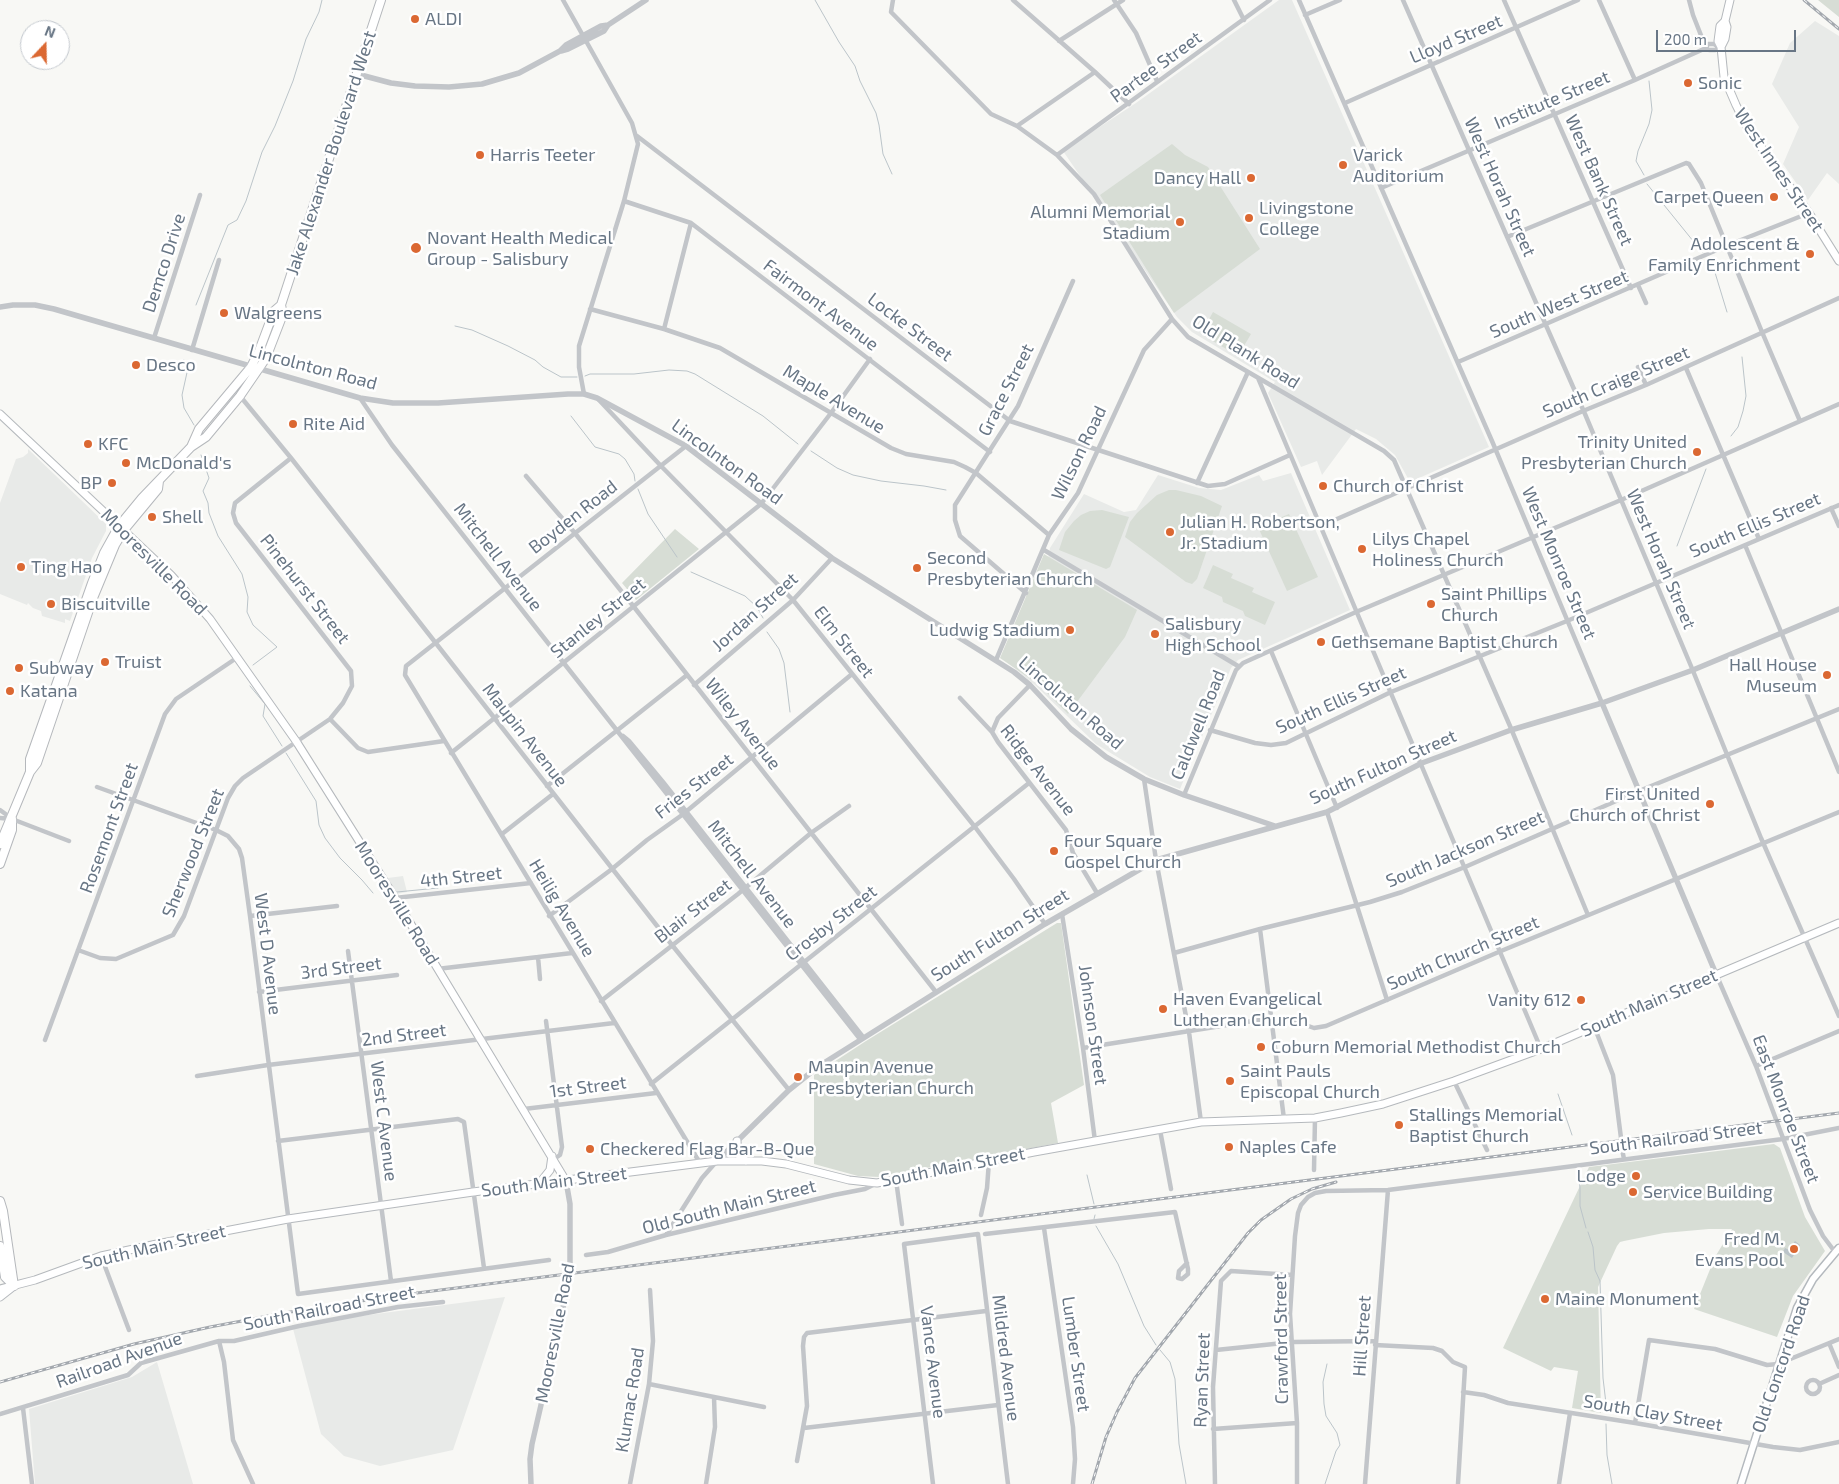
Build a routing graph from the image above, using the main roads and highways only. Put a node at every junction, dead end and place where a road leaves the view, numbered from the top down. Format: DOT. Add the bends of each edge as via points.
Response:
graph roads {
  1 [pos="381,0"];
  2 [pos="1730,0"];
  3 [pos="1839,261"];
  4 [pos="281,305"];
  5 [pos="0,414"];
  6 [pos="191,447"];
  7 [pos="122,528"];
  8 [pos="12,819"];
  9 [pos="0,844"];
  10 [pos="0,864"];
  11 [pos="1839,923"];
  12 [pos="737,1141"];
  13 [pos="553,1158"];
  14 [pos="746,1161"];
  15 [pos="566,1181"];
  16 [pos="539,1184"];
  17 [pos="0,1202"];
  18 [pos="0,1246"];
  19 [pos="1837,1250"];
  20 [pos="14,1286"];
  21 [pos="0,1289"];
  22 [pos="0,1297"];
  23 [pos="1741,1484"];
  1 -- 4 [label="highway, Jake Alexander Boulevard West"];
  2 -- 3 [label="main road, West Innes Street" via="1725,20 1726,39 1721,47 1724,77 1748,129 1809,213"];
  4 -- 6 [label="highway, Jake Alexander Boulevard West" via="274,311 251,366 199,429"];
  4 -- 6 [label="highway, Jake Alexander Boulevard West" via="283,314 260,368 206,437"];
  5 -- 7 [label="main road, Mooresville Road"];
  6 -- 7 [label="highway, Jake Alexander Boulevard West" via="142,498"];
  7 -- 8 [label="highway, Jake Alexander Boulevard West" via="104,553 92,583"];
  7 -- 13 [label="main road, Mooresville Road" via="181,585 210,619 296,741"];
  8 -- 9 [label="highway, Jake Alexander Boulevard West"];
  8 -- 10 [label="highway, Jake Alexander Boulevard West" via="12,830"];
  11 -- 14 [label="main road, South Main Street" via="1541,1049 1383,1104 1315,1118 1202,1122 877,1183 786,1164"];
  12 -- 14 [label="main road" via="738,1154"];
  13 -- 15 [label="main road, Mooresville Road"];
  13 -- 16 [label="main road" via="550,1170"];
  14 -- 15 [label="main road, South Main Street" via="717,1161"];
  15 -- 16 [label="main road, South Main Street"];
  16 -- 20 [label="main road, South Main Street" via="288,1219 101,1256"];
  17 -- 20 [label="highway"];
  18 -- 20 [label="highway" via="5,1277"];
  19 -- 23 [label="main road, Old Concord Road" via="1802,1298"];
  20 -- 21 [label="main road, South Main Street"];
  20 -- 22 [label="main road, South Main Street"];
}
